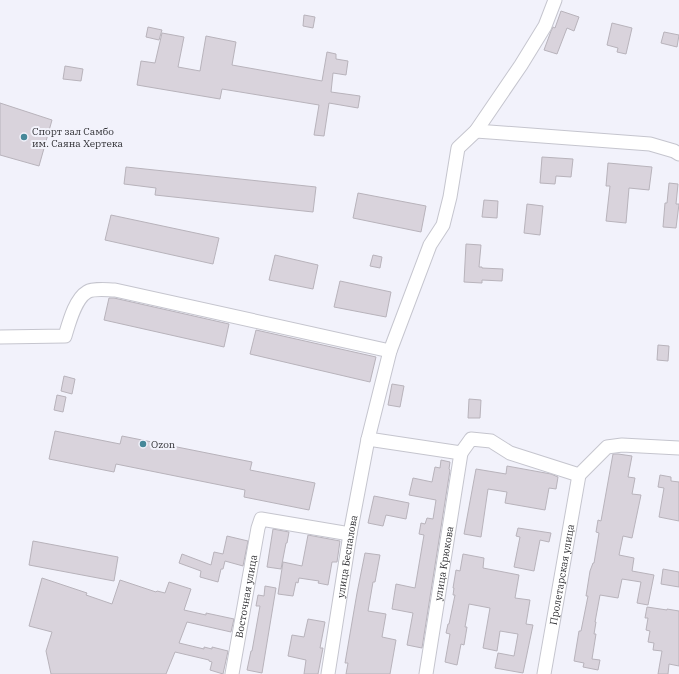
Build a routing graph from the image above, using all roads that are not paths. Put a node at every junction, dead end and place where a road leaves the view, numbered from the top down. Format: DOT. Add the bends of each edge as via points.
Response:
graph roads {
  1 [pos="555,0"];
  2 [pos="476,131"];
  3 [pos="679,154"];
  4 [pos="0,337"];
  5 [pos="390,351"];
  6 [pos="368,439"];
  7 [pos="679,448"];
  8 [pos="461,453"];
  9 [pos="579,475"];
  10 [pos="350,534"];
  11 [pos="232,674"];
  12 [pos="328,674"];
  13 [pos="426,674"];
  14 [pos="544,674"];
  1 -- 2 [label="street, улица Беспалова" via="545,26"];
  2 -- 3 [label="street" via="650,144"];
  2 -- 5 [label="street, улица Беспалова" via="458,148 443,226 430,246"];
  4 -- 5 [label="street" via="65,336 79,300 87,292 101,289"];
  5 -- 6 [label="street, улица Беспалова"];
  6 -- 8 [label="street"];
  6 -- 10 [label="street, улица Беспалова"];
  7 -- 9 [label="street" via="607,447"];
  8 -- 9 [label="street" via="471,439 491,441 510,453"];
  8 -- 13 [label="street, улица Крюкова"];
  9 -- 14 [label="street, Пролетарская улица"];
  10 -- 11 [label="street, Восточная улица" via="261,519"];
  10 -- 12 [label="street, улица Беспалова"];
}
